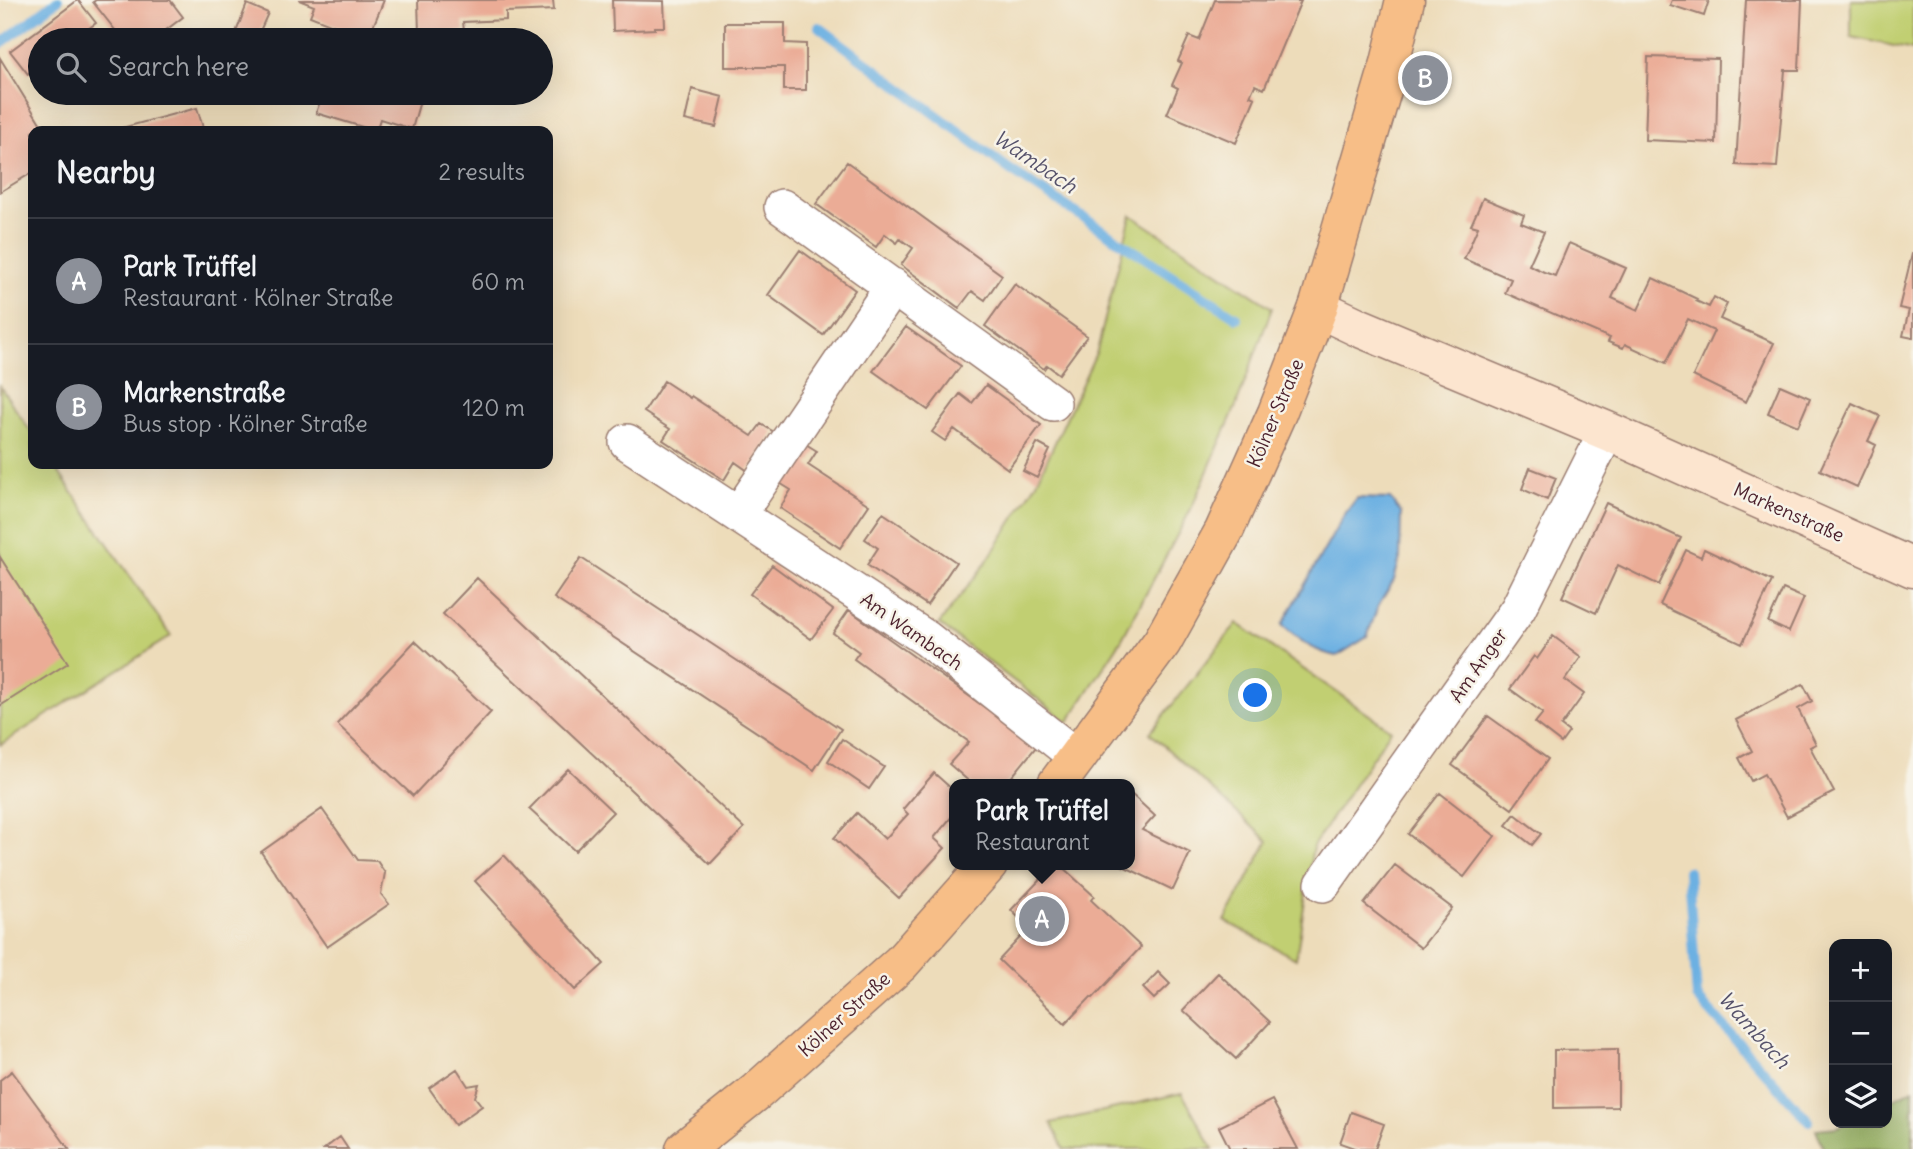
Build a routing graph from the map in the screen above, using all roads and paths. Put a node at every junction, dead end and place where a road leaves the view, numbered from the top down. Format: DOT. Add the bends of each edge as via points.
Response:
graph roads {
  1 [pos="1405,0"];
  2 [pos="782,207"];
  3 [pos="893,286"];
  4 [pos="1318,307"];
  5 [pos="1053,403"];
  6 [pos="1607,431"];
  7 [pos="627,442"];
  8 [pos="738,515"];
  9 [pos="1913,568"];
  10 [pos="1068,771"];
  11 [pos="984,870"];
  12 [pos="1323,884"];
  13 [pos="685,1149"];
  1 -- 4 [label="main road, Kölner Straße"];
  2 -- 3 [label="street"];
  3 -- 5 [label="street"];
  3 -- 8 [label="street"];
  4 -- 6 [label="street, Markenstraße"];
  4 -- 10 [label="main road, Kölner Straße" via="1224,531 1162,642"];
  6 -- 9 [label="street, Markenstraße"];
  6 -- 12 [label="street, Am Anger" via="1518,609"];
  7 -- 8 [label="street, Am Wambach"];
  8 -- 10 [label="street, Am Wambach" via="927,639"];
  11 -- 13 [label="main road, Kölner Straße" via="901,962"];
}
